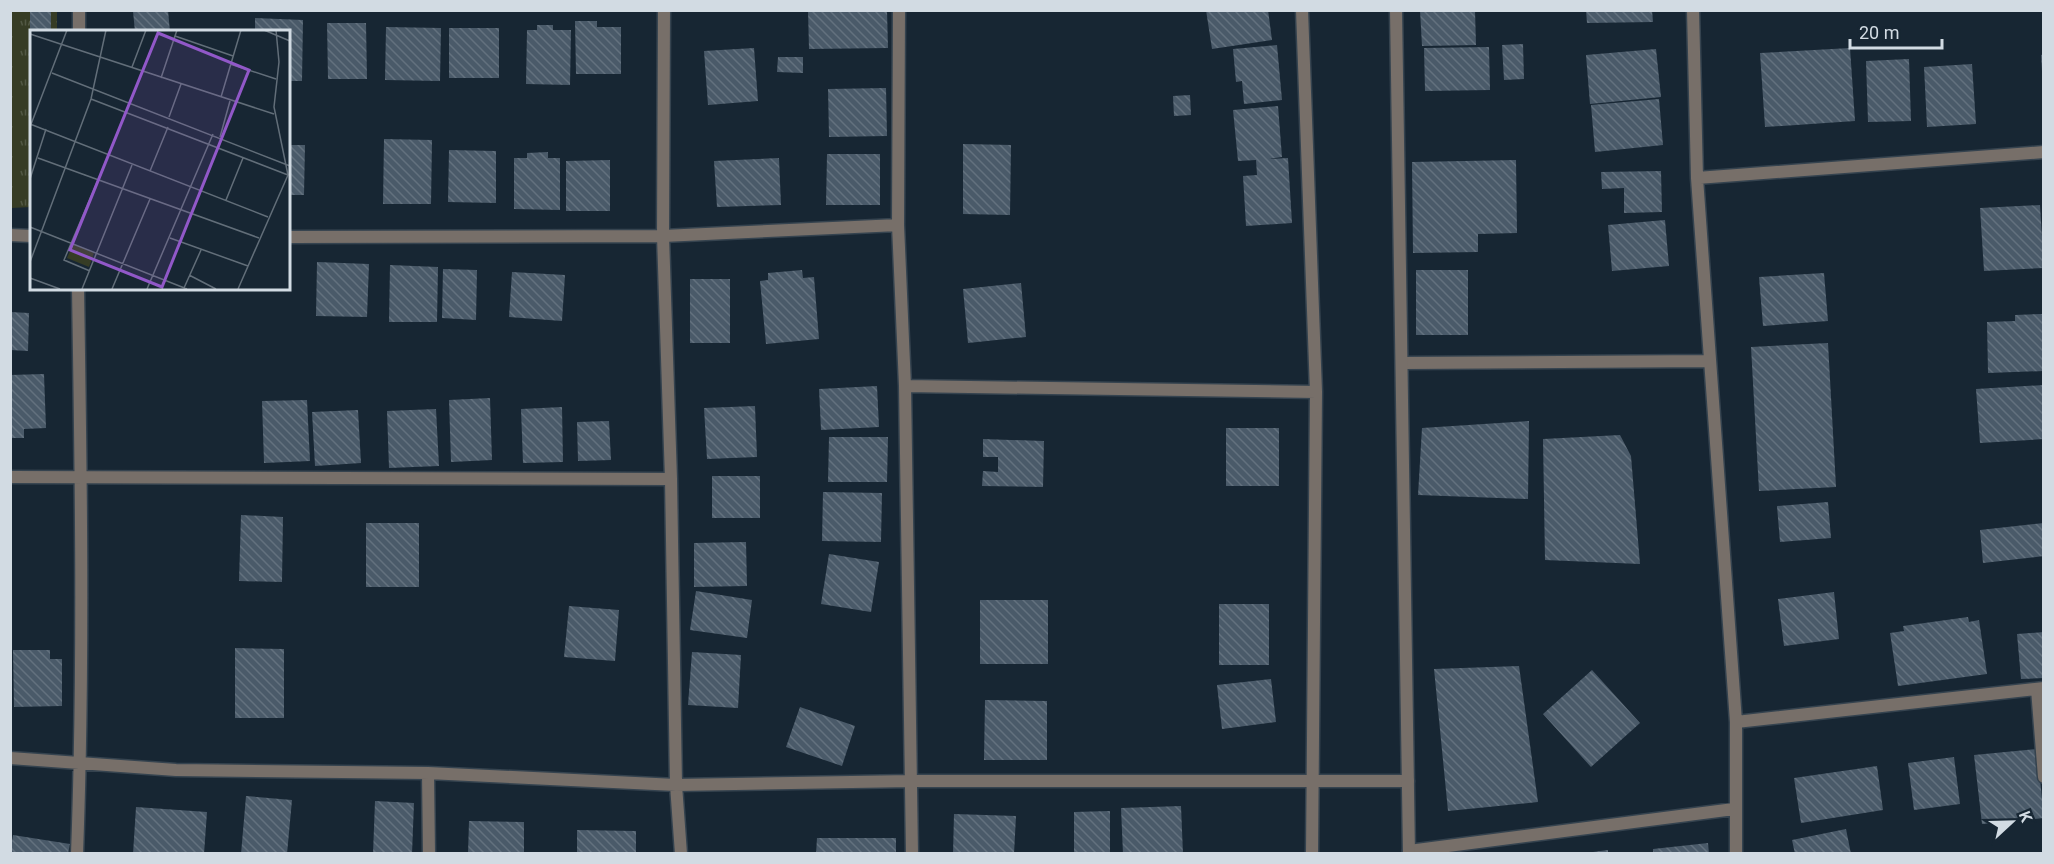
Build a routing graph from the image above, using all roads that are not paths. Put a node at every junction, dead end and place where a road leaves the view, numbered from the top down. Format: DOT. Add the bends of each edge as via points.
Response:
graph roads {
  1 [pos="79,10"];
  2 [pos="664,10"];
  3 [pos="899,10"];
  4 [pos="1302,10"];
  5 [pos="1396,10"];
  6 [pos="1693,10"];
  7 [pos="79,30"];
  8 [pos="2043,152"];
  9 [pos="1697,178"];
  10 [pos="898,225"];
  11 [pos="10,235"];
  12 [pos="30,236"];
  13 [pos="663,236"];
  14 [pos="290,237"];
  15 [pos="78,290"];
  16 [pos="1710,361"];
  17 [pos="1403,363"];
  18 [pos="905,386"];
  19 [pos="1316,392"];
  20 [pos="10,477"];
  21 [pos="81,479"];
  22 [pos="671,479"];
  23 [pos="2040,689"];
  24 [pos="1736,722"];
  25 [pos="10,758"];
  26 [pos="80,765"];
  27 [pos="428,773"];
  28 [pos="2043,777"];
  29 [pos="1311,781"];
  30 [pos="1408,781"];
  31 [pos="911,782"];
  32 [pos="676,785"];
  33 [pos="1734,809"];
  34 [pos="1409,852"];
  35 [pos="77,854"];
  36 [pos="429,854"];
  37 [pos="681,854"];
  38 [pos="912,854"];
  39 [pos="1312,854"];
  40 [pos="1736,854"];
  1 -- 7 [label="street"];
  2 -- 13 [label="street"];
  3 -- 10 [label="street"];
  4 -- 19 [label="street"];
  5 -- 17 [label="street"];
  6 -- 9 [label="street"];
  8 -- 9 [label="street"];
  9 -- 16 [label="street"];
  10 -- 13 [label="street"];
  10 -- 18 [label="street"];
  11 -- 12 [label="street"];
  13 -- 14 [label="street"];
  13 -- 22 [label="street"];
  15 -- 21 [label="street"];
  16 -- 17 [label="street"];
  16 -- 24 [label="street"];
  17 -- 30 [label="street"];
  18 -- 19 [label="street"];
  18 -- 31 [label="street"];
  19 -- 29 [label="street"];
  20 -- 21 [label="street"];
  21 -- 22 [label="street"];
  21 -- 26 [label="street"];
  22 -- 32 [label="street"];
  23 -- 24 [label="street"];
  23 -- 28 [label="street"];
  24 -- 33 [label="street"];
  25 -- 26 [label="street"];
  26 -- 27 [label="street"];
  26 -- 35 [label="street"];
  27 -- 32 [label="street"];
  27 -- 36 [label="street"];
  29 -- 30 [label="street"];
  29 -- 31 [label="street"];
  29 -- 39 [label="street"];
  30 -- 34 [label="street"];
  31 -- 32 [label="street"];
  31 -- 38 [label="street"];
  32 -- 37 [label="street"];
  33 -- 34 [label="street"];
  33 -- 40 [label="street"];
}
